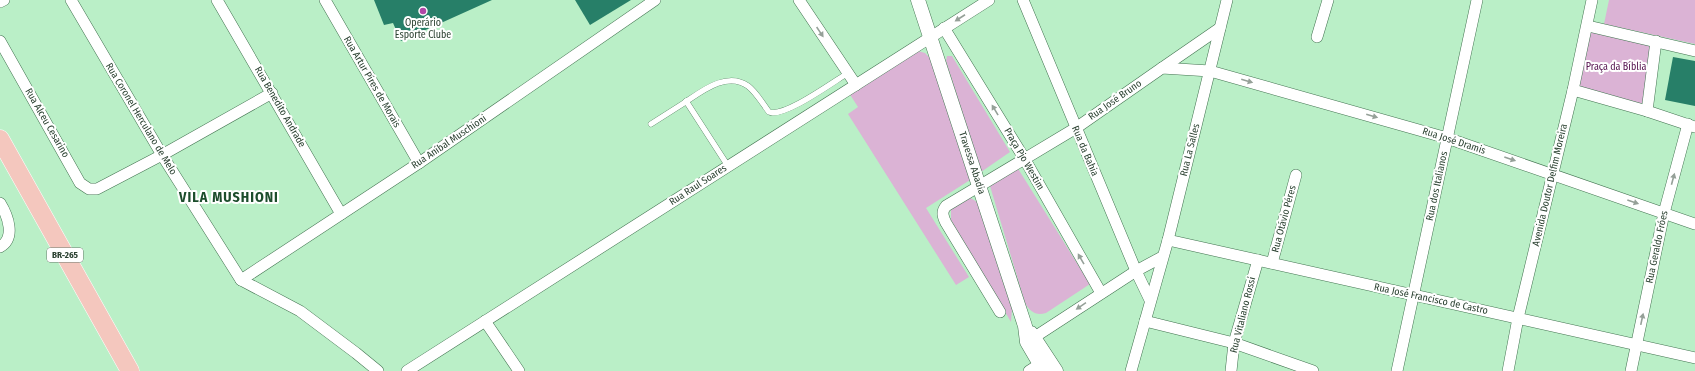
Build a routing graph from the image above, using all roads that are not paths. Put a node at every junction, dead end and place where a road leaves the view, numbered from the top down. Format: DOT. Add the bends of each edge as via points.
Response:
graph roads {
  1 [pos="4,0"];
  2 [pos="71,0"];
  3 [pos="217,0"];
  4 [pos="325,0"];
  5 [pos="655,0"];
  6 [pos="798,0"];
  7 [pos="918,0"];
  8 [pos="989,0"];
  9 [pos="1023,0"];
  10 [pos="1228,0"];
  11 [pos="1328,0"];
  12 [pos="1477,0"];
  13 [pos="1592,0"];
  14 [pos="0,2"];
  15 [pos="1588,26"];
  16 [pos="944,28"];
  17 [pos="1220,28"];
  18 [pos="931,37"];
  19 [pos="1317,37"];
  20 [pos="0,41"];
  21 [pos="1656,41"];
  22 [pos="1695,50"];
  23 [pos="1162,68"];
  24 [pos="1210,71"];
  25 [pos="848,73"];
  26 [pos="856,85"];
  27 [pos="1573,90"];
  28 [pos="272,93"];
  29 [pos="686,102"];
  30 [pos="1647,110"];
  31 [pos="651,124"];
  32 [pos="1692,125"];
  33 [pos="1076,128"];
  34 [pos="1447,138"];
  35 [pos="0,139"];
  36 [pos="162,156"];
  37 [pos="1024,158"];
  38 [pos="419,163"];
  39 [pos="728,166"];
  40 [pos="1552,174"];
  41 [pos="1296,175"];
  42 [pos="979,186"];
  43 [pos="0,203"];
  44 [pos="1664,213"];
  45 [pos="341,214"];
  46 [pos="1695,224"];
  47 [pos="1168,240"];
  48 [pos="3,245"];
  49 [pos="1162,257"];
  50 [pos="1258,260"];
  51 [pos="1272,263"];
  52 [pos="1136,270"];
  53 [pos="241,280"];
  54 [pos="1101,292"];
  55 [pos="1414,296"];
  56 [pos="1150,300"];
  57 [pos="1000,312"];
  58 [pos="1518,318"];
  59 [pos="1145,320"];
  60 [pos="485,321"];
  61 [pos="1031,339"];
  62 [pos="1234,342"];
  63 [pos="1637,345"];
  64 [pos="1695,358"];
  65 [pos="1040,366"];
  66 [pos="130,371"];
  67 [pos="378,371"];
  68 [pos="407,371"];
  69 [pos="519,371"];
  70 [pos="1056,371"];
  71 [pos="1131,371"];
  72 [pos="1231,371"];
  73 [pos="1313,371"];
  74 [pos="1398,371"];
  75 [pos="1508,371"];
  76 [pos="1631,371"];
  1 -- 14 [label="street"];
  2 -- 36 [label="street, Rua Coronel Herculano de Melo"];
  3 -- 28 [label="street, Rua Benedito Andrade"];
  4 -- 38 [label="street, Rua Artur Píres de Morais"];
  5 -- 38 [label="street, Rua Aníbal Muschioni"];
  6 -- 25 [label="street, one-way"];
  7 -- 18 [label="street, Travessa Abadia"];
  8 -- 16 [label="street, Rua Raul Soares, one-way"];
  9 -- 33 [label="street, Rua da Bahia"];
  10 -- 17 [label="street, Rua La Salles"];
  11 -- 19 [label="street"];
  12 -- 34 [label="street, Rua dos Italianos"];
  13 -- 15 [label="street, Avenida Doutor Delfim Moreira"];
  15 -- 21 [label="street"];
  15 -- 27 [label="street, Avenida Doutor Delfim Moreira"];
  16 -- 18 [label="street, Rua Raul Soares"];
  37 -- 16 [label="street, Praça Pjo Westim, one-way"];
  17 -- 23 [label="street, Rua José Bruno"];
  17 -- 24 [label="street, Rua La Salles"];
  18 -- 26 [label="street, Rua Raul Soares"];
  18 -- 42 [label="street, Travessa Abadia"];
  20 -- 36 [label="street, Rua Alceu Cesarino" via="80,183 89,189 97,189"];
  21 -- 22 [label="street"];
  21 -- 30 [label="street"];
  23 -- 24 [label="street"];
  23 -- 33 [label="street, Rua José Bruno"];
  24 -- 34 [label="street, Rua José Dramis, one-way"];
  24 -- 47 [label="street, Rua La Salles"];
  25 -- 26 [label="street"];
  25 -- 29 [label="lane" via="794,106 776,113 769,112 749,86 739,81 719,83 702,90"];
  26 -- 39 [label="street, Rua Raul Soares"];
  27 -- 30 [label="street"];
  27 -- 40 [label="street, Avenida Doutor Delfim Moreira"];
  28 -- 36 [label="street"];
  28 -- 45 [label="street, Rua Benedito Andrade"];
  29 -- 31 [label="lane"];
  29 -- 39 [label="lane"];
  30 -- 32 [label="street"];
  44 -- 32 [label="street, Rua Geraldo Fróes, one-way"];
  33 -- 37 [label="street, Rua José Bruno"];
  33 -- 52 [label="street, Rua da Bahia"];
  34 -- 40 [label="street, Rua José Dramis, one-way"];
  34 -- 55 [label="street, Rua dos Italianos"];
  35 -- 66 [label="highway, BR-265"];
  36 -- 53 [label="street, Rua Coronel Herculano de Melo"];
  37 -- 42 [label="street, Rua José Bruno"];
  54 -- 37 [label="street, Praça Pjo Westim, one-way"];
  38 -- 45 [label="street, Rua Aníbal Muschioni"];
  39 -- 60 [label="street, Rua Raul Soares"];
  40 -- 44 [label="street, Rua José Dramis, one-way"];
  40 -- 58 [label="street, Avenida Doutor Delfim Moreira"];
  41 -- 51 [label="street, Rua Otávio Péres"];
  42 -- 57 [label="street, Rua José Bruno" via="946,206 942,213"];
  42 -- 61 [label="street, Travessa Abadia"];
  43 -- 48 [label="street" via="9,229 9,236"];
  44 -- 46 [label="street, Rua José Dramis"];
  63 -- 44 [label="street, Rua Geraldo Fróes, one-way"];
  45 -- 53 [label="street, Rua Aníbal Muschioni"];
  47 -- 49 [label="street, Rua La Salles"];
  47 -- 50 [label="street, Rua José Francisco de Castro"];
  49 -- 52 [label="street"];
  49 -- 56 [label="street, Rua La Salles"];
  50 -- 51 [label="street, Rua José Francisco de Castro"];
  50 -- 62 [label="street, Rua Vitaliano Rossi"];
  51 -- 55 [label="street, Rua José Francisco de Castro"];
  52 -- 54 [label="street"];
  52 -- 56 [label="street, Rua da Bahia"];
  53 -- 67 [label="street, Rua Coronel Herculano de Melo" via="300,311"];
  54 -- 61 [label="street, one-way"];
  55 -- 58 [label="street, Rua José Francisco de Castro"];
  55 -- 74 [label="street, Rua dos Italianos"];
  56 -- 59 [label="street, Rua La Salles"];
  58 -- 63 [label="street, Rua José Francisco de Castro"];
  58 -- 75 [label="street, Avenida Doutor Delfim Moreira"];
  59 -- 62 [label="street"];
  59 -- 71 [label="street, Rua La Salles"];
  60 -- 68 [label="street, Rua Raul Soares"];
  60 -- 69 [label="street"];
  61 -- 65 [label="street, Travessa Abadia"];
  62 -- 72 [label="street, Rua Vitaliano Rossi"];
  62 -- 73 [label="street"];
  63 -- 64 [label="street, Rua José Francisco de Castro"];
  63 -- 76 [label="street, Rua Geraldo Fróes"];
  65 -- 70 [label="street, Travessa Abadia"];
}
